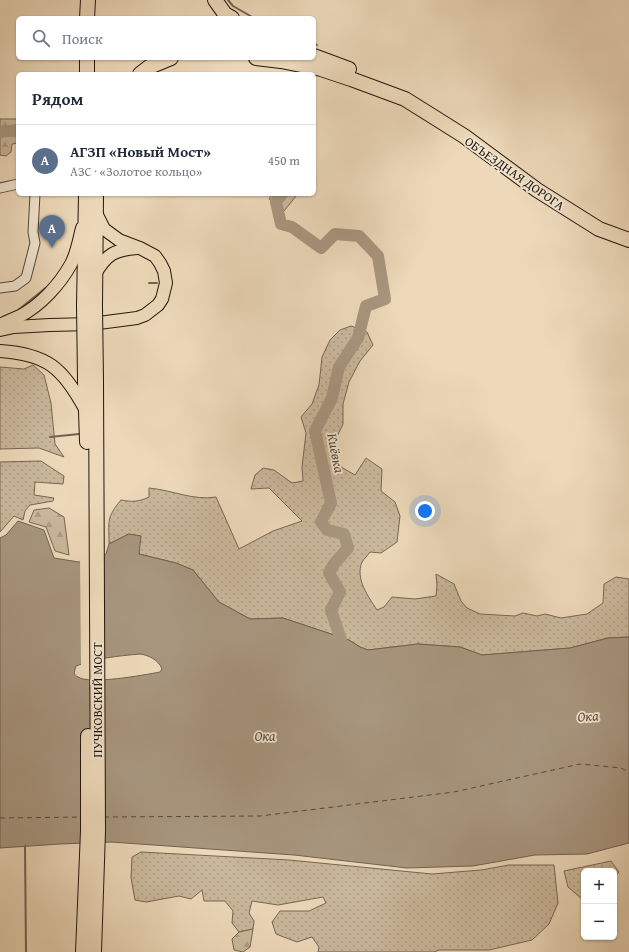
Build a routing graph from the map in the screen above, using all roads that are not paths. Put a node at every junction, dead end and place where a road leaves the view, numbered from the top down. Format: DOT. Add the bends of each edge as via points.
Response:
graph roads {
  1 [pos="215,0"];
  2 [pos="228,16"];
  3 [pos="316,57"];
  4 [pos="87,60"];
  5 [pos="166,60"];
  6 [pos="281,60"];
  7 [pos="87,72"];
  8 [pos="143,72"];
  9 [pos="406,94"];
  10 [pos="16,184"];
  11 [pos="0,188"];
  12 [pos="35,196"];
  13 [pos="86,196"];
  14 [pos="96,196"];
  15 [pos="91,214"];
  16 [pos="629,231"];
  17 [pos="629,240"];
  18 [pos="140,248"];
  19 [pos="95,274"];
  20 [pos="0,288"];
  21 [pos="90,306"];
  22 [pos="0,325"];
  23 [pos="0,330"];
  24 [pos="0,351"];
  25 [pos="90,380"];
  26 [pos="85,408"];
  27 [pos="91,448"];
  28 [pos="83,952"];
  29 [pos="94,952"];
  1 -- 2 [label="highway"];
  3 -- 9 [label="highway"];
  4 -- 7 [label="highway"];
  5 -- 8 [label="highway"];
  6 -- 9 [label="highway"];
  9 -- 16 [label="highway, ОБЪЕЗДНАЯ ДОРОГА" via="470,130 542,183 603,221"];
  9 -- 17 [label="highway, ОБЪЕЗДНАЯ ДОРОГА" via="537,190 599,229"];
  10 -- 11 [label="street"];
  12 -- 20 [label="street" via="35,243 26,278 15,286"];
  13 -- 15 [label="highway"];
  14 -- 15 [label="highway"];
  15 -- 18 [label="main road" via="104,229 119,240"];
  15 -- 19 [label="highway"];
  15 -- 21 [label="highway"];
  15 -- 22 [label="main road" via="71,263 55,286 35,306"];
  18 -- 19 [label="main road" via="113,252 102,261"];
  18 -- 23 [label="main road" via="160,262 166,277 162,299 145,315 91,324 14,327"];
  19 -- 21 [label="highway"];
  21 -- 25 [label="highway, bridge"];
  24 -- 26 [label="main road" via="18,352 45,361 64,377"];
  25 -- 26 [label="highway"];
  25 -- 27 [label="highway"];
  26 -- 27 [label="highway"];
  27 -- 28 [label="highway, ПУЧКОВСКИЙ МОСТ" via="88,831"];
  27 -- 29 [label="highway, ПУЧКОВСКИЙ МОСТ" via="98,831"];
}
